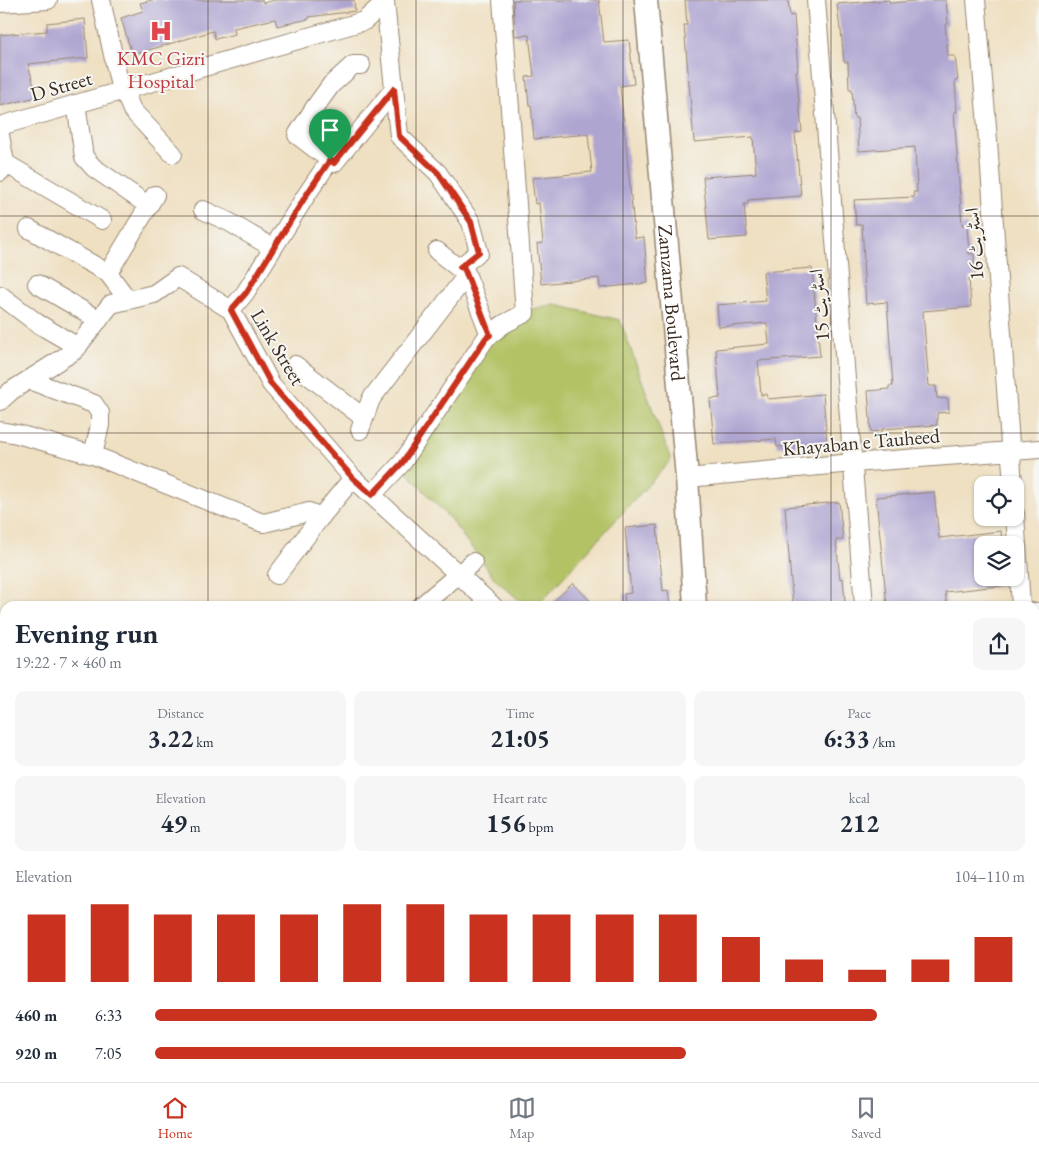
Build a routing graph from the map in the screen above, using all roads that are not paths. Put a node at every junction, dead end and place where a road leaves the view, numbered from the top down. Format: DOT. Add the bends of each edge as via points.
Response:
graph roads {
  1 [pos="48,0"];
  2 [pos="101,0"];
  3 [pos="502,0"];
  4 [pos="646,0"];
  5 [pos="661,0"];
  6 [pos="816,0"];
  7 [pos="976,0"];
  8 [pos="384,1"];
  9 [pos="0,3"];
  10 [pos="361,65"];
  11 [pos="394,89"];
  12 [pos="121,91"];
  13 [pos="76,104"];
  14 [pos="0,126"];
  15 [pos="0,135"];
  16 [pos="173,154"];
  17 [pos="330,160"];
  18 [pos="2,167"];
  19 [pos="203,210"];
  20 [pos="102,220"];
  21 [pos="29,229"];
  22 [pos="273,248"];
  23 [pos="437,251"];
  24 [pos="463,271"];
  25 [pos="108,273"];
  26 [pos="36,284"];
  27 [pos="0,295"];
  28 [pos="128,300"];
  29 [pos="231,310"];
  30 [pos="99,320"];
  31 [pos="490,335"];
  32 [pos="78,346"];
  33 [pos="296,365"];
  34 [pos="29,380"];
  35 [pos="0,401"];
  36 [pos="0,431"];
  37 [pos="1039,449"];
  38 [pos="1011,451"];
  39 [pos="93,455"];
  40 [pos="853,463"];
  41 [pos="1012,476"];
  42 [pos="353,478"];
  43 [pos="695,478"];
  44 [pos="372,495"];
  45 [pos="321,517"];
  46 [pos="1016,526"];
  47 [pos="473,562"];
  48 [pos="458,574"];
  49 [pos="277,575"];
  50 [pos="427,601"];
  51 [pos="488,601"];
  52 [pos="695,601"];
  53 [pos="708,601"];
  54 [pos="864,601"];
  55 [pos="1021,601"];
  1 -- 9 [label="street"];
  2 -- 12 [label="street"];
  3 -- 31 [label="street" via="525,313"];
  4 -- 43 [label="main road, Zamzama Boulevard"];
  5 -- 43 [label="main road, Zamzama Boulevard"];
  6 -- 40 [label="street, اسٹریٹ 15"];
  7 -- 38 [label="street, اسٹریٹ 16"];
  8 -- 11 [label="street"];
  8 -- 12 [label="street, D Street" via="364,21"];
  10 -- 17 [label="street" via="353,65 331,85 297,136"];
  11 -- 17 [label="street" via="334,163"];
  11 -- 24 [label="street" via="399,136 438,173 471,222 479,252"];
  12 -- 13 [label="street, D Street"];
  12 -- 16 [label="street" via="132,110"];
  13 -- 14 [label="street, D Street"];
  13 -- 25 [label="street" via="87,161 152,201"];
  15 -- 18 [label="street"];
  17 -- 22 [label="street"];
  18 -- 20 [label="street"];
  19 -- 22 [label="street"];
  21 -- 25 [label="street"];
  22 -- 29 [label="street" via="246,293"];
  23 -- 24 [label="street"];
  24 -- 31 [label="street"];
  24 -- 33 [label="street" via="371,398 362,424"];
  25 -- 28 [label="street"];
  26 -- 30 [label="street"];
  27 -- 32 [label="street" via="36,323"];
  28 -- 29 [label="street, Link Street" via="154,294 178,277"];
  28 -- 30 [label="street, Link Street" via="111,304"];
  29 -- 42 [label="street, Link Street" via="271,384"];
  30 -- 32 [label="street, Link Street"];
  31 -- 44 [label="street" via="402,463"];
  32 -- 34 [label="street, Link Street"];
  34 -- 35 [label="street, Link Street"];
  34 -- 39 [label="street" via="94,404 100,413 100,425"];
  36 -- 39 [label="street"];
  37 -- 38 [label="street, Khayaban e Tauheed"];
  38 -- 40 [label="street, Khayaban e Tauheed"];
  38 -- 41 [label="street, اسٹریٹ 16"];
  39 -- 45 [label="street" via="260,522 309,512"];
  40 -- 43 [label="street, Khayaban e Tauheed"];
  40 -- 54 [label="street, اسٹریٹ 15"];
  42 -- 44 [label="street, Link Street"];
  42 -- 45 [label="street"];
  43 -- 52 [label="main road, Zamzama Boulevard"];
  43 -- 53 [label="main road, Zamzama Boulevard"];
  44 -- 48 [label="street, Link Street"];
  45 -- 49 [label="street"];
  46 -- 55 [label="street"];
  47 -- 48 [label="street"];
  48 -- 50 [label="street"];
  48 -- 51 [label="street, Link Street"];
}
